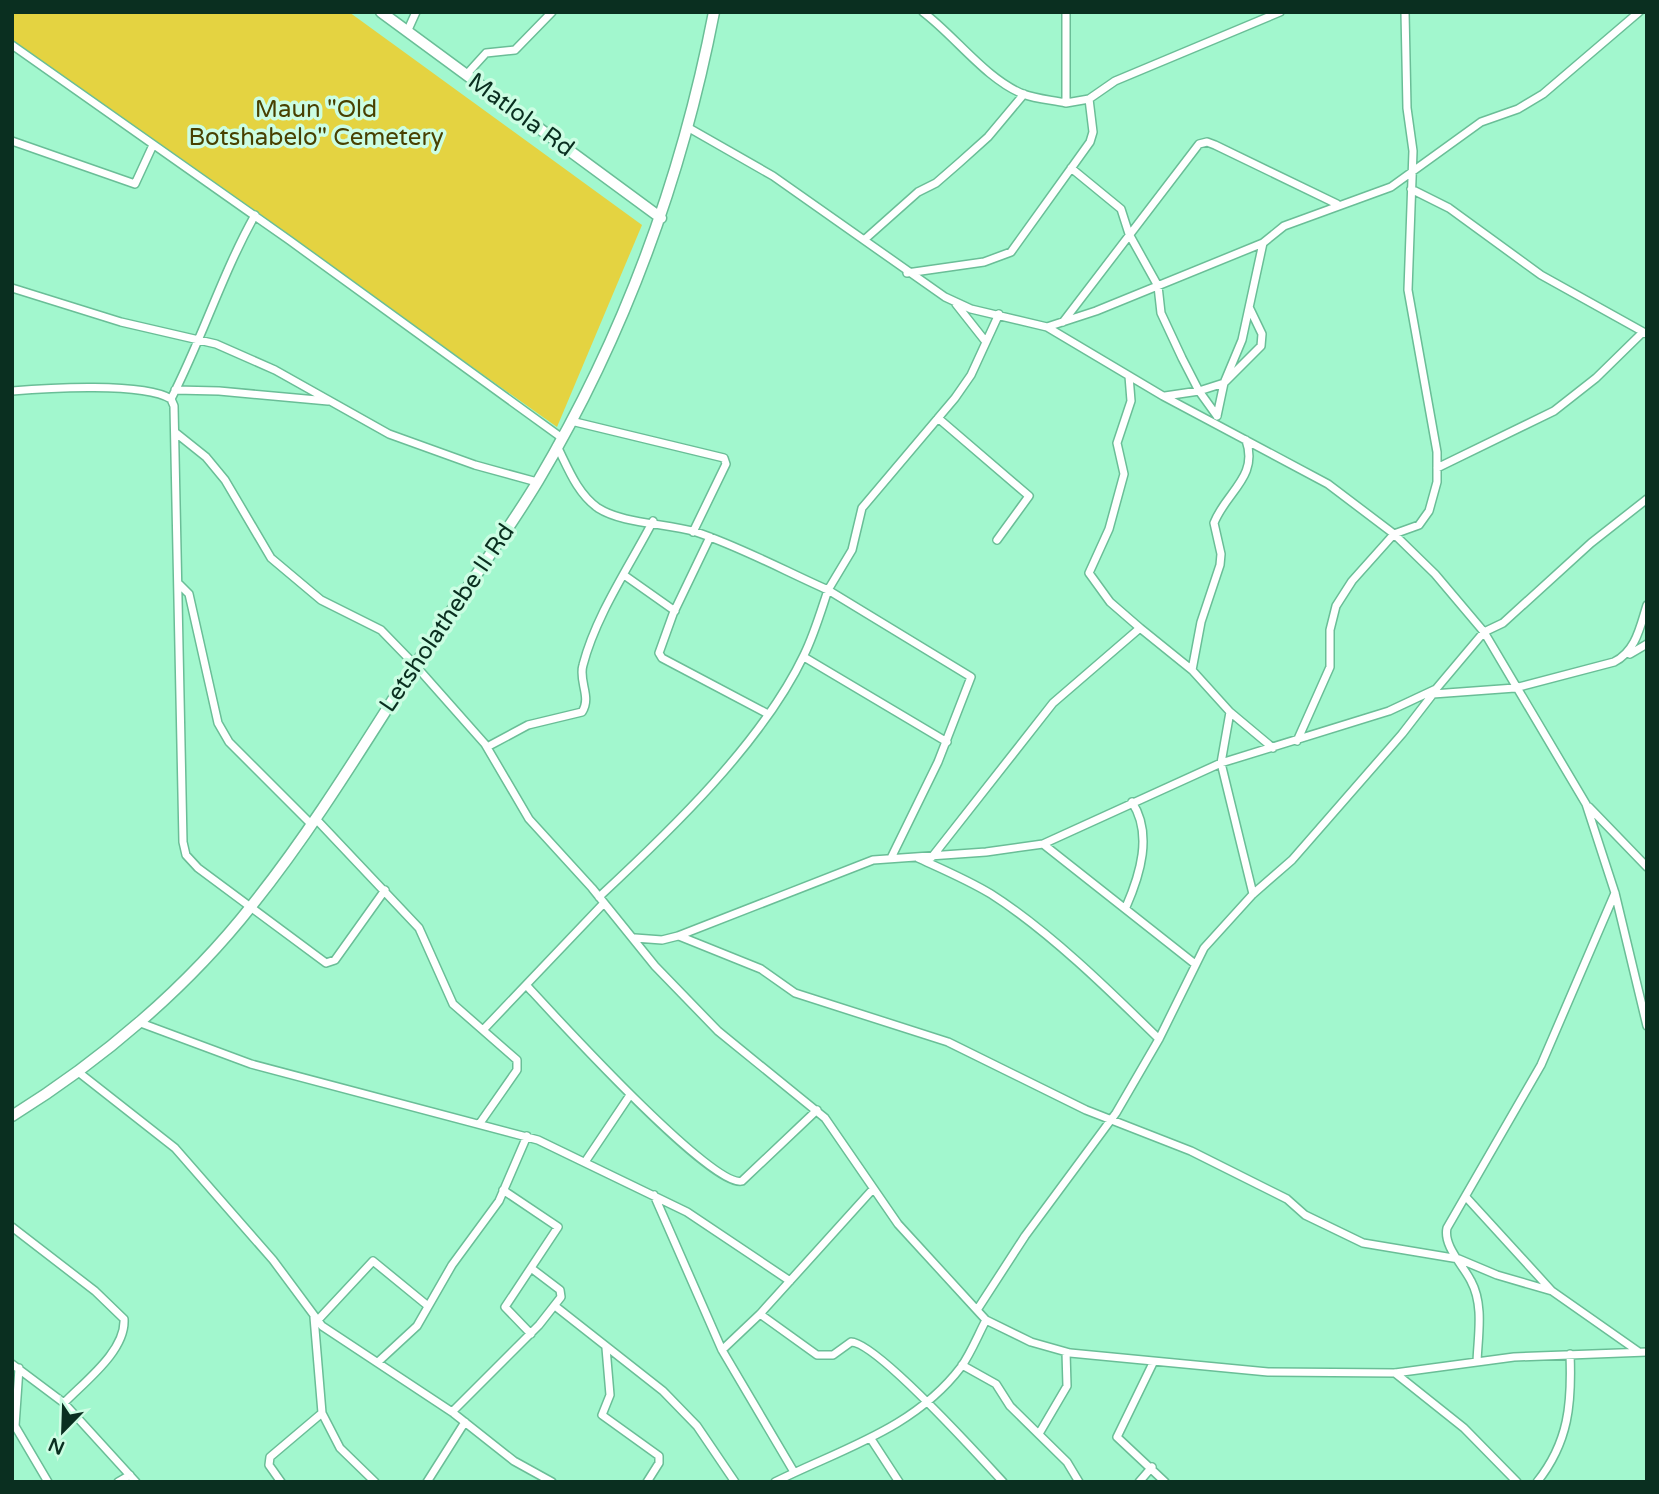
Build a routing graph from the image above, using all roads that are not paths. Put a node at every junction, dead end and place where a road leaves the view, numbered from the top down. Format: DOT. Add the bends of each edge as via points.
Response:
graph roads {
  1 [pos="381,12"];
  2 [pos="416,12"];
  3 [pos="552,12"];
  4 [pos="714,12"];
  5 [pos="923,12"];
  6 [pos="1066,12"];
  7 [pos="1280,12"];
  8 [pos="1405,12"];
  9 [pos="1639,12"];
  10 [pos="407,32"];
  11 [pos="12,45"];
  12 [pos="466,75"];
  13 [pos="1024,94"];
  14 [pos="1089,99"];
  15 [pos="1066,103"];
  16 [pos="689,128"];
  17 [pos="12,141"];
  18 [pos="153,145"];
  19 [pos="1071,168"];
  20 [pos="1412,174"];
  21 [pos="1411,189"];
  22 [pos="1336,204"];
  23 [pos="255,215"];
  24 [pos="661,218"];
  25 [pos="1129,234"];
  26 [pos="864,240"];
  27 [pos="1263,243"];
  28 [pos="907,272"];
  29 [pos="1158,286"];
  30 [pos="12,288"];
  31 [pos="954,301"];
  32 [pos="1250,308"];
  33 [pos="999,314"];
  34 [pos="1063,322"];
  35 [pos="1047,327"];
  36 [pos="1644,334"];
  37 [pos="200,338"];
  38 [pos="986,342"];
  39 [pos="1129,376"];
  40 [pos="1224,383"];
  41 [pos="175,390"];
  42 [pos="12,391"];
  43 [pos="1199,391"];
  44 [pos="1163,396"];
  45 [pos="171,399"];
  46 [pos="332,402"];
  47 [pos="938,418"];
  48 [pos="1216,420"];
  49 [pos="571,421"];
  50 [pos="176,433"];
  51 [pos="1246,440"];
  52 [pos="560,442"];
  53 [pos="1437,468"];
  54 [pos="537,482"];
  55 [pos="1647,499"];
  56 [pos="653,522"];
  57 [pos="693,531"];
  58 [pos="1394,534"];
  59 [pos="710,537"];
  60 [pos="997,540"];
  61 [pos="624,575"];
  62 [pos="179,584"];
  63 [pos="828,590"];
  64 [pos="1647,606"];
  65 [pos="675,611"];
  66 [pos="1140,628"];
  67 [pos="1484,632"];
  68 [pos="1647,644"];
  69 [pos="1626,656"];
  70 [pos="804,657"];
  71 [pos="415,665"];
  72 [pos="1192,670"];
  73 [pos="1515,688"];
  74 [pos="1435,692"];
  75 [pos="1230,712"];
  76 [pos="768,714"];
  77 [pos="1297,741"];
  78 [pos="947,742"];
  79 [pos="487,747"];
  80 [pos="1273,748"];
  81 [pos="1221,763"];
  82 [pos="1132,802"];
  83 [pos="1586,804"];
  84 [pos="313,821"];
  85 [pos="1043,844"];
  86 [pos="932,857"];
  87 [pos="891,858"];
  88 [pos="917,858"];
  89 [pos="1647,867"];
  90 [pos="384,890"];
  91 [pos="1615,893"];
  92 [pos="1253,894"];
  93 [pos="602,900"];
  94 [pos="252,906"];
  95 [pos="1126,906"];
  96 [pos="678,936"];
  97 [pos="635,938"];
  98 [pos="1195,964"];
  99 [pos="527,986"];
  100 [pos="138,1022"];
  101 [pos="1647,1026"];
  102 [pos="483,1030"];
  103 [pos="1159,1039"];
  104 [pos="77,1072"];
  105 [pos="630,1095"];
  106 [pos="817,1111"];
  107 [pos="12,1116"];
  108 [pos="1111,1120"];
  109 [pos="480,1123"];
  110 [pos="527,1136"];
  111 [pos="585,1162"];
  112 [pos="873,1189"];
  113 [pos="503,1190"];
  114 [pos="654,1195"];
  115 [pos="1466,1197"];
  116 [pos="12,1227"];
  117 [pos="1459,1259"];
  118 [pos="531,1268"];
  119 [pos="790,1281"];
  120 [pos="1552,1291"];
  121 [pos="428,1306"];
  122 [pos="555,1306"];
  123 [pos="977,1310"];
  124 [pos="760,1314"];
  125 [pos="315,1318"];
  126 [pos="986,1320"];
  127 [pos="531,1334"];
  128 [pos="606,1348"];
  129 [pos="722,1350"];
  130 [pos="1066,1352"];
  131 [pos="1643,1352"];
  132 [pos="1570,1354"];
  133 [pos="378,1362"];
  134 [pos="1477,1362"];
  135 [pos="1153,1363"];
  136 [pos="962,1365"];
  137 [pos="16,1366"];
  138 [pos="1395,1373"];
  139 [pos="15,1382"];
  140 [pos="64,1403"];
  141 [pos="927,1403"];
  142 [pos="452,1412"];
  143 [pos="322,1413"];
  144 [pos="465,1422"];
  145 [pos="1040,1432"];
  146 [pos="871,1439"];
  147 [pos="1152,1467"];
  148 [pos="794,1472"];
  149 [pos="133,1478"];
  150 [pos="999,1480"];
  151 [pos="48,1482"];
  152 [pos="118,1482"];
  153 [pos="281,1482"];
  154 [pos="376,1482"];
  155 [pos="428,1482"];
  156 [pos="552,1482"];
  157 [pos="647,1482"];
  158 [pos="735,1482"];
  159 [pos="775,1482"];
  160 [pos="899,1482"];
  161 [pos="1079,1482"];
  162 [pos="1139,1482"];
  163 [pos="1165,1482"];
  164 [pos="1517,1482"];
  165 [pos="1537,1482"];
  1 -- 10 [label="street, Matlola Rd"];
  2 -- 10 [label="street"];
  3 -- 12 [label="street" via="515,50 486,53"];
  4 -- 16 [label="street, Letsholathebe II Rd"];
  5 -- 13 [label="street" via="1005,85"];
  6 -- 15 [label="street"];
  7 -- 14 [label="street" via="1115,81"];
  8 -- 20 [label="street"];
  9 -- 20 [label="street" via="1543,94 1480,122"];
  10 -- 12 [label="street, Matlola Rd"];
  11 -- 18 [label="street"];
  12 -- 24 [label="street, Matlola Rd"];
  13 -- 15 [label="street"];
  13 -- 26 [label="street" via="988,137"];
  14 -- 15 [label="street"];
  14 -- 19 [label="street" via="1092,136"];
  16 -- 24 [label="street, Letsholathebe II Rd"];
  16 -- 26 [label="street" via="774,176"];
  17 -- 18 [label="street" via="135,184"];
  18 -- 23 [label="street"];
  19 -- 25 [label="street" via="1121,209"];
  19 -- 28 [label="street" via="1011,251 984,262"];
  20 -- 21 [label="street"];
  20 -- 22 [label="street" via="1391,187"];
  21 -- 36 [label="street" via="1449,208 1541,275"];
  21 -- 53 [label="street" via="1408,290"];
  22 -- 25 [label="street" via="1207,142 1199,144"];
  22 -- 27 [label="street" via="1284,226"];
  23 -- 37 [label="street" via="232,257"];
  23 -- 52 [label="street"];
  24 -- 49 [label="street, Letsholathebe II Rd" via="621,317"];
  25 -- 29 [label="street"];
  25 -- 34 [label="street"];
  26 -- 28 [label="street"];
  27 -- 29 [label="street"];
  27 -- 32 [label="street"];
  28 -- 31 [label="street"];
  29 -- 34 [label="street"];
  29 -- 43 [label="street" via="1161,313"];
  30 -- 37 [label="street" via="121,323"];
  31 -- 33 [label="street"];
  31 -- 38 [label="street"];
  32 -- 40 [label="street"];
  32 -- 40 [label="street" via="1262,334 1261,346"];
  33 -- 35 [label="street"];
  33 -- 38 [label="street"];
  34 -- 35 [label="street"];
  35 -- 39 [label="street"];
  36 -- 53 [label="street" via="1554,411"];
  37 -- 41 [label="street"];
  37 -- 46 [label="street" via="252,359"];
  38 -- 47 [label="street" via="971,375"];
  39 -- 44 [label="street"];
  39 -- 66 [label="street" via="1131,401 1117,443 1124,474 1109,529 1089,573 1110,601"];
  40 -- 43 [label="street"];
  40 -- 48 [label="street"];
  41 -- 45 [label="street"];
  41 -- 46 [label="street"];
  42 -- 45 [label="street" via="91,388 154,393"];
  43 -- 44 [label="street"];
  43 -- 48 [label="street"];
  44 -- 48 [label="street"];
  45 -- 50 [label="street"];
  46 -- 54 [label="street" via="404,440"];
  47 -- 60 [label="street" via="1029,496"];
  47 -- 63 [label="street" via="862,508 852,550"];
  48 -- 51 [label="street"];
  49 -- 52 [label="street, Letsholathebe II Rd"];
  49 -- 57 [label="street" via="724,458 726,464"];
  50 -- 62 [label="street"];
  50 -- 71 [label="street" via="225,480 271,558 321,600 381,630"];
  51 -- 58 [label="street" via="1328,484"];
  51 -- 72 [label="street" via="1251,453 1249,468 1214,523 1220,565 1201,622"];
  52 -- 54 [label="street, Letsholathebe II Rd"];
  52 -- 56 [label="street" via="588,500 619,518"];
  53 -- 58 [label="street" via="1429,511 1419,525"];
  54 -- 71 [label="street, Letsholathebe II Rd"];
  55 -- 67 [label="street" via="1503,623"];
  56 -- 57 [label="street"];
  56 -- 61 [label="street"];
  57 -- 59 [label="street"];
  58 -- 67 [label="street"];
  58 -- 77 [label="street" via="1336,606 1330,631 1332,662"];
  59 -- 63 [label="street"];
  59 -- 65 [label="street"];
  61 -- 65 [label="street"];
  61 -- 79 [label="street" via="582,666 586,703 582,712 528,725"];
  62 -- 84 [label="street" via="189,594 218,723 229,742"];
  62 -- 94 [label="street" via="183,847 198,869"];
  63 -- 70 [label="street"];
  63 -- 78 [label="street" via="971,677"];
  64 -- 69 [label="street"];
  65 -- 76 [label="street" via="660,644 660,656"];
  66 -- 72 [label="street"];
  66 -- 86 [label="street" via="1053,703"];
  67 -- 73 [label="street"];
  67 -- 74 [label="street"];
  68 -- 69 [label="street"];
  69 -- 73 [label="street"];
  70 -- 76 [label="street"];
  70 -- 78 [label="street"];
  71 -- 79 [label="street"];
  71 -- 84 [label="street, Letsholathebe II Rd"];
  72 -- 75 [label="street"];
  73 -- 74 [label="street"];
  73 -- 83 [label="street"];
  74 -- 77 [label="street"];
  74 -- 92 [label="street" via="1292,860"];
  75 -- 80 [label="street"];
  75 -- 81 [label="street"];
  76 -- 93 [label="street" via="739,752"];
  77 -- 80 [label="street"];
  78 -- 87 [label="street"];
  79 -- 93 [label="street" via="523,810"];
  80 -- 81 [label="street"];
  81 -- 82 [label="street"];
  81 -- 92 [label="street"];
  82 -- 85 [label="street"];
  82 -- 95 [label="street" via="1140,818 1142,862"];
  83 -- 89 [label="street"];
  83 -- 91 [label="street"];
  84 -- 90 [label="street"];
  84 -- 94 [label="street, Letsholathebe II Rd"];
  85 -- 86 [label="street"];
  85 -- 95 [label="street"];
  86 -- 88 [label="street"];
  87 -- 88 [label="street"];
  87 -- 96 [label="street" via="855,866"];
  88 -- 103 [label="street" via="989,893 1016,912 1106,987"];
  90 -- 94 [label="street" via="330,963"];
  90 -- 102 [label="street" via="419,928 453,1004"];
  91 -- 101 [label="street"];
  91 -- 115 [label="street" via="1541,1065"];
  92 -- 98 [label="street"];
  93 -- 97 [label="street"];
  93 -- 99 [label="street"];
  94 -- 100 [label="street, Letsholathebe II Rd" via="191,974"];
  95 -- 98 [label="street"];
  96 -- 97 [label="street"];
  96 -- 108 [label="street" via="743,961 808,999 948,1042"];
  97 -- 106 [label="street" via="655,966 718,1031"];
  98 -- 103 [label="street"];
  99 -- 102 [label="street"];
  99 -- 105 [label="street"];
  100 -- 104 [label="street, Letsholathebe II Rd"];
  100 -- 109 [label="street" via="251,1064"];
  102 -- 109 [label="street" via="519,1067"];
  103 -- 108 [label="street"];
  104 -- 107 [label="street, Letsholathebe II Rd"];
  104 -- 125 [label="street" via="175,1148 273,1260"];
  105 -- 106 [label="street" via="705,1162 736,1183"];
  105 -- 111 [label="street"];
  106 -- 112 [label="street"];
  108 -- 117 [label="street" via="1191,1151 1363,1243"];
  108 -- 123 [label="street"];
  109 -- 110 [label="street"];
  110 -- 111 [label="street"];
  110 -- 113 [label="street"];
  111 -- 114 [label="street"];
  112 -- 119 [label="street"];
  112 -- 123 [label="street" via="901,1229"];
  113 -- 118 [label="street" via="557,1226"];
  113 -- 121 [label="street"];
  114 -- 119 [label="street" via="698,1217"];
  114 -- 129 [label="street"];
  115 -- 117 [label="street" via="1446,1236"];
  115 -- 120 [label="street"];
  116 -- 140 [label="street" via="95,1291 124,1320 122,1335 109,1355"];
  117 -- 120 [label="street"];
  117 -- 134 [label="street" via="1479,1302"];
  118 -- 122 [label="street" via="560,1290"];
  118 -- 127 [label="street" via="505,1307"];
  119 -- 124 [label="street"];
  120 -- 131 [label="street"];
  121 -- 125 [label="street" via="373,1261"];
  121 -- 133 [label="street" via="417,1326"];
  122 -- 127 [label="street"];
  122 -- 128 [label="street"];
  123 -- 126 [label="street"];
  124 -- 129 [label="street"];
  124 -- 141 [label="street" via="817,1355 833,1354 851,1342 863,1345"];
  125 -- 133 [label="street"];
  125 -- 143 [label="street"];
  126 -- 130 [label="street" via="1031,1342"];
  126 -- 136 [label="street"];
  127 -- 142 [label="street"];
  128 -- 157 [label="street" via="610,1395 602,1415 659,1456"];
  128 -- 158 [label="street" via="654,1384 697,1426"];
  129 -- 148 [label="street"];
  130 -- 135 [label="street"];
  130 -- 145 [label="street" via="1067,1386"];
  131 -- 132 [label="street"];
  132 -- 134 [label="street"];
  132 -- 165 [label="street" via="1569,1416 1558,1451"];
  133 -- 142 [label="street"];
  134 -- 138 [label="street"];
  135 -- 138 [label="street" via="1268,1372"];
  135 -- 147 [label="street" via="1117,1437"];
  136 -- 141 [label="street"];
  136 -- 145 [label="street" via="996,1384 1010,1406"];
  137 -- 139 [label="street"];
  137 -- 140 [label="street"];
  138 -- 164 [label="street" via="1464,1428"];
  139 -- 151 [label="street" via="15,1426"];
  140 -- 149 [label="street"];
  141 -- 146 [label="street"];
  141 -- 150 [label="street"];
  142 -- 144 [label="street"];
  143 -- 153 [label="street" via="270,1457 269,1465"];
  143 -- 154 [label="street" via="340,1448"];
  144 -- 155 [label="street"];
  144 -- 156 [label="street" via="514,1461"];
  145 -- 161 [label="street" via="1068,1462"];
  146 -- 148 [label="street"];
  146 -- 160 [label="street"];
  147 -- 162 [label="street"];
  147 -- 163 [label="street"];
  148 -- 159 [label="street"];
  149 -- 152 [label="street"];
}
